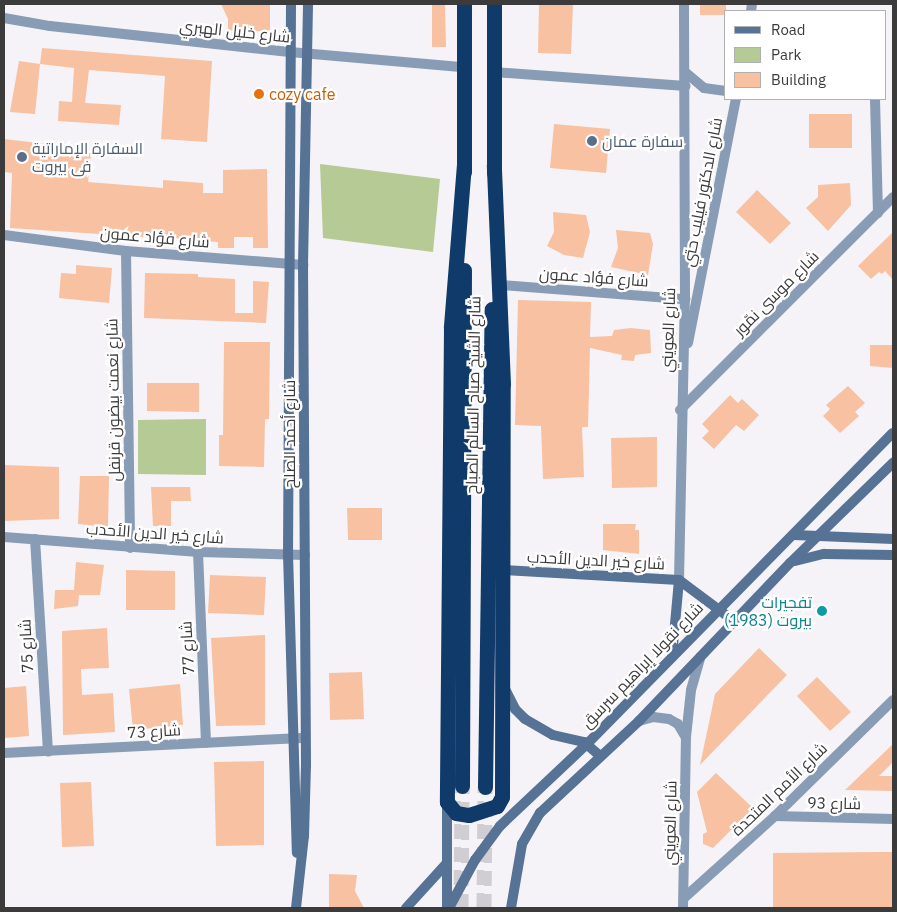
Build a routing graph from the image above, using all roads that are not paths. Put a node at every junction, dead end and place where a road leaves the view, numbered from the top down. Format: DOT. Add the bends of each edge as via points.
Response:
graph roads {
  1 [pos="291,4"];
  2 [pos="308,4"];
  3 [pos="464,4"];
  4 [pos="494,4"];
  5 [pos="684,4"];
  6 [pos="4,18"];
  7 [pos="290,52"];
  8 [pos="308,54"];
  9 [pos="463,67"];
  10 [pos="494,72"];
  11 [pos="685,72"];
  12 [pos="685,86"];
  13 [pos="724,91"];
  14 [pos="736,100"];
  15 [pos="875,100"];
  16 [pos="464,164"];
  17 [pos="494,165"];
  18 [pos="893,197"];
  19 [pos="878,213"];
  20 [pos="4,235"];
  21 [pos="126,251"];
  22 [pos="289,264"];
  23 [pos="303,265"];
  24 [pos="501,285"];
  25 [pos="685,299"];
  26 [pos="681,379"];
  27 [pos="680,410"];
  28 [pos="893,433"];
  29 [pos="893,463"];
  30 [pos="794,535"];
  31 [pos="4,537"];
  32 [pos="818,538"];
  33 [pos="35,539"];
  34 [pos="893,539"];
  35 [pos="130,548"];
  36 [pos="198,552"];
  37 [pos="288,554"];
  38 [pos="305,555"];
  39 [pos="893,555"];
  40 [pos="790,563"];
  41 [pos="504,570"];
  42 [pos="679,580"];
  43 [pos="718,608"];
  44 [pos="734,621"];
  45 [pos="702,655"];
  46 [pos="672,657"];
  47 [pos="503,686"];
  48 [pos="893,700"];
  49 [pos="638,721"];
  50 [pos="686,737"];
  51 [pos="292,738"];
  52 [pos="306,738"];
  53 [pos="206,743"];
  54 [pos="587,744"];
  55 [pos="48,752"];
  56 [pos="4,753"];
  57 [pos="600,756"];
  58 [pos="462,786"];
  59 [pos="485,787"];
  60 [pos="448,802"];
  61 [pos="775,816"];
  62 [pos="893,819"];
  63 [pos="447,863"];
  64 [pos="299,864"];
  65 [pos="684,903"];
  66 [pos="296,908"];
  67 [pos="406,908"];
  68 [pos="448,908"];
  69 [pos="511,908"];
  1 -- 7 [label="street, شارع أحمد الصلح"];
  2 -- 8 [label="street, شارع أحمد الصلح"];
  3 -- 9 [label="highway, شارع الشيخ صباح السالم الصباح"];
  4 -- 10 [label="highway, شارع الشيخ صباح السالم الصباح"];
  5 -- 11 [label="street, شارع العويني"];
  6 -- 7 [label="street, شارع خليل الهبري"];
  7 -- 8 [label="street, شارع خليل الهبري"];
  7 -- 22 [label="street, شارع أحمد الصلح"];
  8 -- 9 [label="street, شارع خليل الهبري"];
  8 -- 23 [label="street, شارع أحمد الصلح"];
  9 -- 16 [label="highway, شارع الشيخ صباح السالم الصباح"];
  10 -- 12 [label="street"];
  10 -- 17 [label="highway, شارع الشيخ صباح السالم الصباح"];
  11 -- 12 [label="street, شارع العويني"];
  11 -- 13 [label="street" via="704,88"];
  12 -- 25 [label="street, شارع العويني"];
  14 -- 26 [label="street, شارع الدكتور فيليب حتي"];
  15 -- 19 [label="street"];
  16 -- 58 [label="highway, شارع الشيخ صباح السالم الصباح"];
  16 -- 60 [label="highway" via="451,327"];
  17 -- 24 [label="highway"];
  17 -- 59 [label="highway, شارع الشيخ صباح السالم الصباح"];
  18 -- 19 [label="street, شارع موسى نمّور"];
  19 -- 27 [label="street, شارع موسى نمّور"];
  20 -- 21 [label="street, شارع فؤاد عمون"];
  21 -- 22 [label="street, شارع فؤاد عمون"];
  21 -- 35 [label="street, شارع نعمت بيضون قرنفل"];
  22 -- 23 [label="street, شارع فؤاد عمون"];
  22 -- 37 [label="street, شارع أحمد الصلح"];
  23 -- 38 [label="street, شارع أحمد الصلح"];
  24 -- 25 [label="street, شارع فؤاد عمون"];
  24 -- 41 [label="highway"];
  25 -- 26 [label="street, شارع العويني"];
  26 -- 27 [label="street, شارع العويني"];
  27 -- 42 [label="street, شارع العويني"];
  28 -- 30 [label="street, شارع نقولا إبراهيم سرسق"];
  29 -- 32 [label="street, شارع نقولا إبراهيم سرسق"];
  30 -- 32 [label="street"];
  30 -- 43 [label="street, شارع نقولا إبراهيم سرسق"];
  31 -- 33 [label="street, شارع خير الدين الأحدب"];
  32 -- 34 [label="street"];
  32 -- 40 [label="street, شارع نقولا إبراهيم سرسق"];
  33 -- 35 [label="street, شارع خير الدين الأحدب"];
  33 -- 55 [label="street, شارع 75"];
  35 -- 36 [label="street, شارع خير الدين الأحدب"];
  36 -- 37 [label="street, شارع خير الدين الأحدب"];
  36 -- 53 [label="street, شارع 77"];
  37 -- 38 [label="street, شارع خير الدين الأحدب"];
  37 -- 51 [label="street, شارع أحمد الصلح"];
  38 -- 52 [label="street, شارع أحمد الصلح"];
  39 -- 40 [label="street" via="824,554"];
  40 -- 44 [label="street, شارع نقولا إبراهيم سرسق"];
  41 -- 42 [label="street, شارع خير الدين الأحدب"];
  41 -- 47 [label="highway"];
  42 -- 43 [label="street, شارع خير الدين الأحدب"];
  42 -- 46 [label="street, شارع العويني"];
  43 -- 44 [label="street, شارع خير الدين الأحدب"];
  43 -- 46 [label="street, شارع نقولا إبراهيم سرسق"];
  44 -- 45 [label="street, شارع نقولا إبراهيم سرسق"];
  45 -- 49 [label="street, شارع نقولا إبراهيم سرسق"];
  45 -- 50 [label="street, شارع العويني" via="693,680"];
  46 -- 54 [label="street, شارع نقولا إبراهيم سرسق"];
  47 -- 54 [label="street" via="515,709 525,719 553,735"];
  47 -- 60 [label="highway" via="502,797 497,806 477,815 456,813"];
  48 -- 61 [label="street, شارع الأمم المتحدة"];
  49 -- 50 [label="street" via="653,717 669,719 678,724"];
  49 -- 57 [label="street, شارع نقولا إبراهيم سرسق"];
  50 -- 65 [label="street, شارع العويني"];
  51 -- 52 [label="street, شارع 73"];
  51 -- 53 [label="street, شارع 73"];
  51 -- 64 [label="street, شارع أحمد الصلح"];
  52 -- 64 [label="street, شارع أحمد الصلح" via="304,836"];
  53 -- 55 [label="street, شارع 73"];
  54 -- 57 [label="street"];
  54 -- 68 [label="street, شارع نقولا إبراهيم سرسق" via="500,826 475,860"];
  55 -- 56 [label="street, شارع 73"];
  57 -- 69 [label="street, شارع نقولا إبراهيم سرسق" via="550,802 529,829 520,853"];
  60 -- 63 [label="street"];
  61 -- 62 [label="street, شارع 93"];
  61 -- 65 [label="street, شارع الأمم المتحدة"];
  63 -- 67 [label="street"];
  63 -- 68 [label="street"];
  64 -- 66 [label="street, شارع أحمد الصلح"];
}
